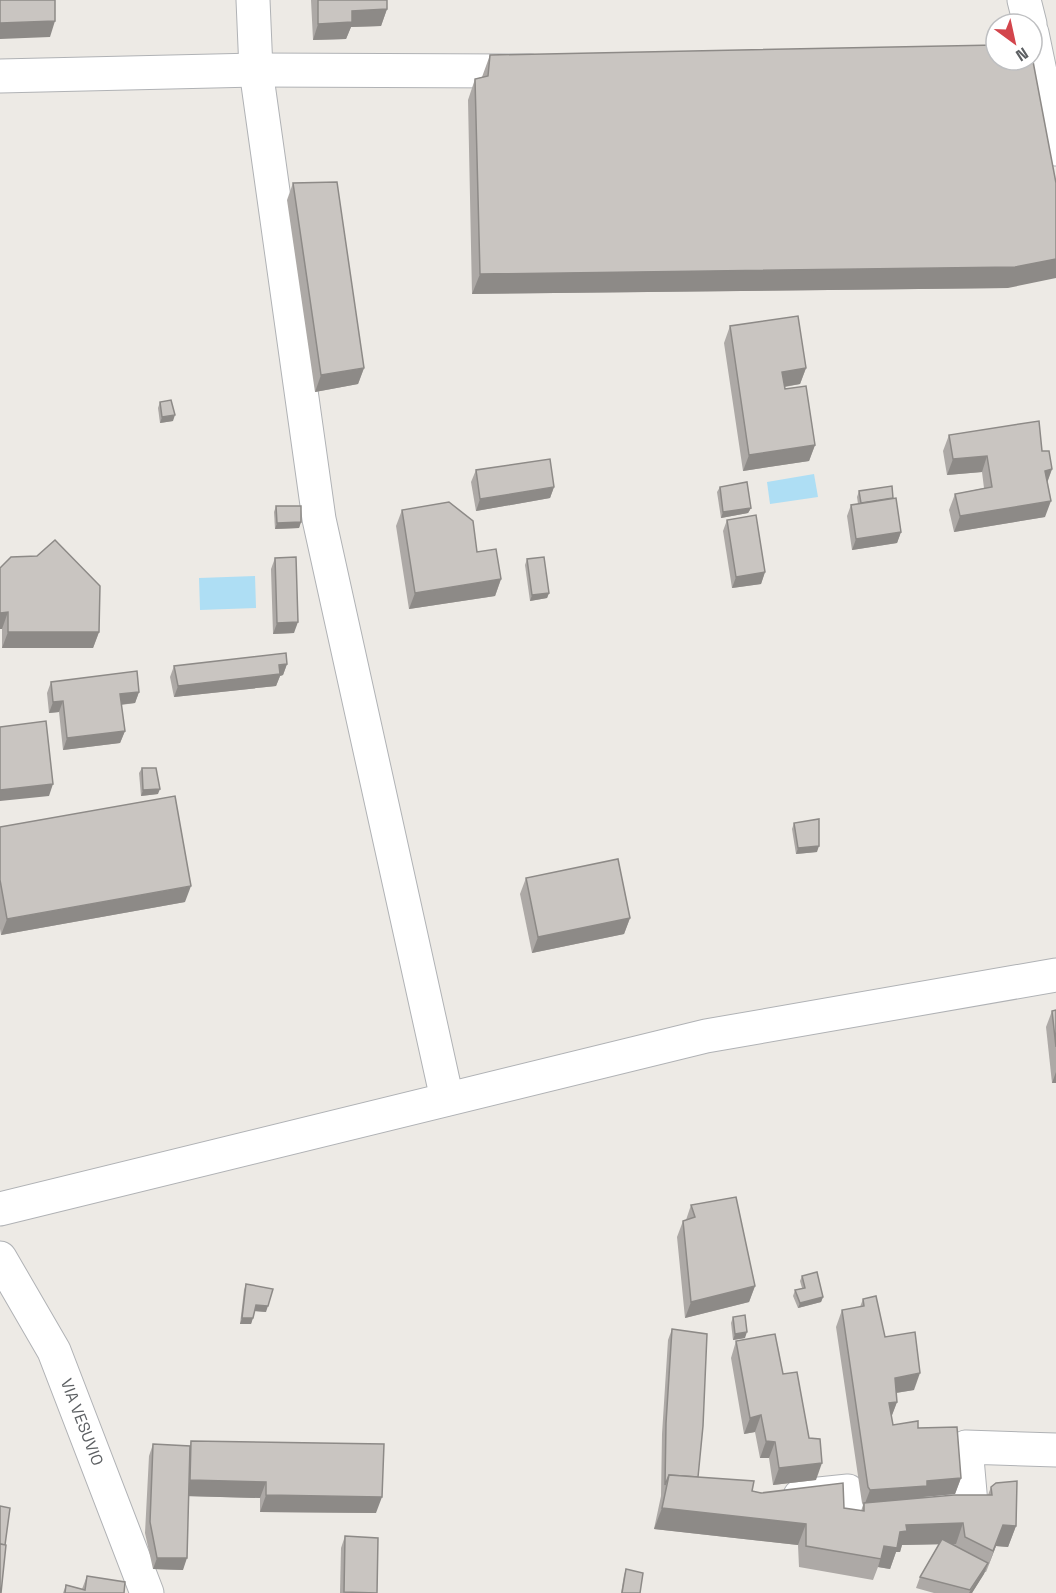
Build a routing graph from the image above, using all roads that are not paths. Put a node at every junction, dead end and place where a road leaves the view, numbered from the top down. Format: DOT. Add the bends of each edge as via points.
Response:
graph roads {
  1 [pos="253,0"];
  2 [pos="256,70"];
  3 [pos="555,71"];
  4 [pos="1043,72"];
  5 [pos="0,76"];
  6 [pos="1056,149"];
  7 [pos="1056,975"];
  8 [pos="447,1100"];
  9 [pos="0,1209"];
  10 [pos="0,1258"];
  11 [pos="1056,1450"];
  12 [pos="778,1498"];
  13 [pos="147,1593"];
  1 -- 2 [label="street"];
  2 -- 3 [label="street"];
  2 -- 5 [label="street"];
  2 -- 8 [label="street" via="319,519"];
  4 -- 6 [label="street"];
  7 -- 8 [label="street" via="706,1036"];
  8 -- 9 [label="street"];
  10 -- 13 [label="street, VIA VESUVIO" via="54,1351"];
  11 -- 12 [label="street" via="966,1447 971,1504 852,1516 848,1491"];
}
